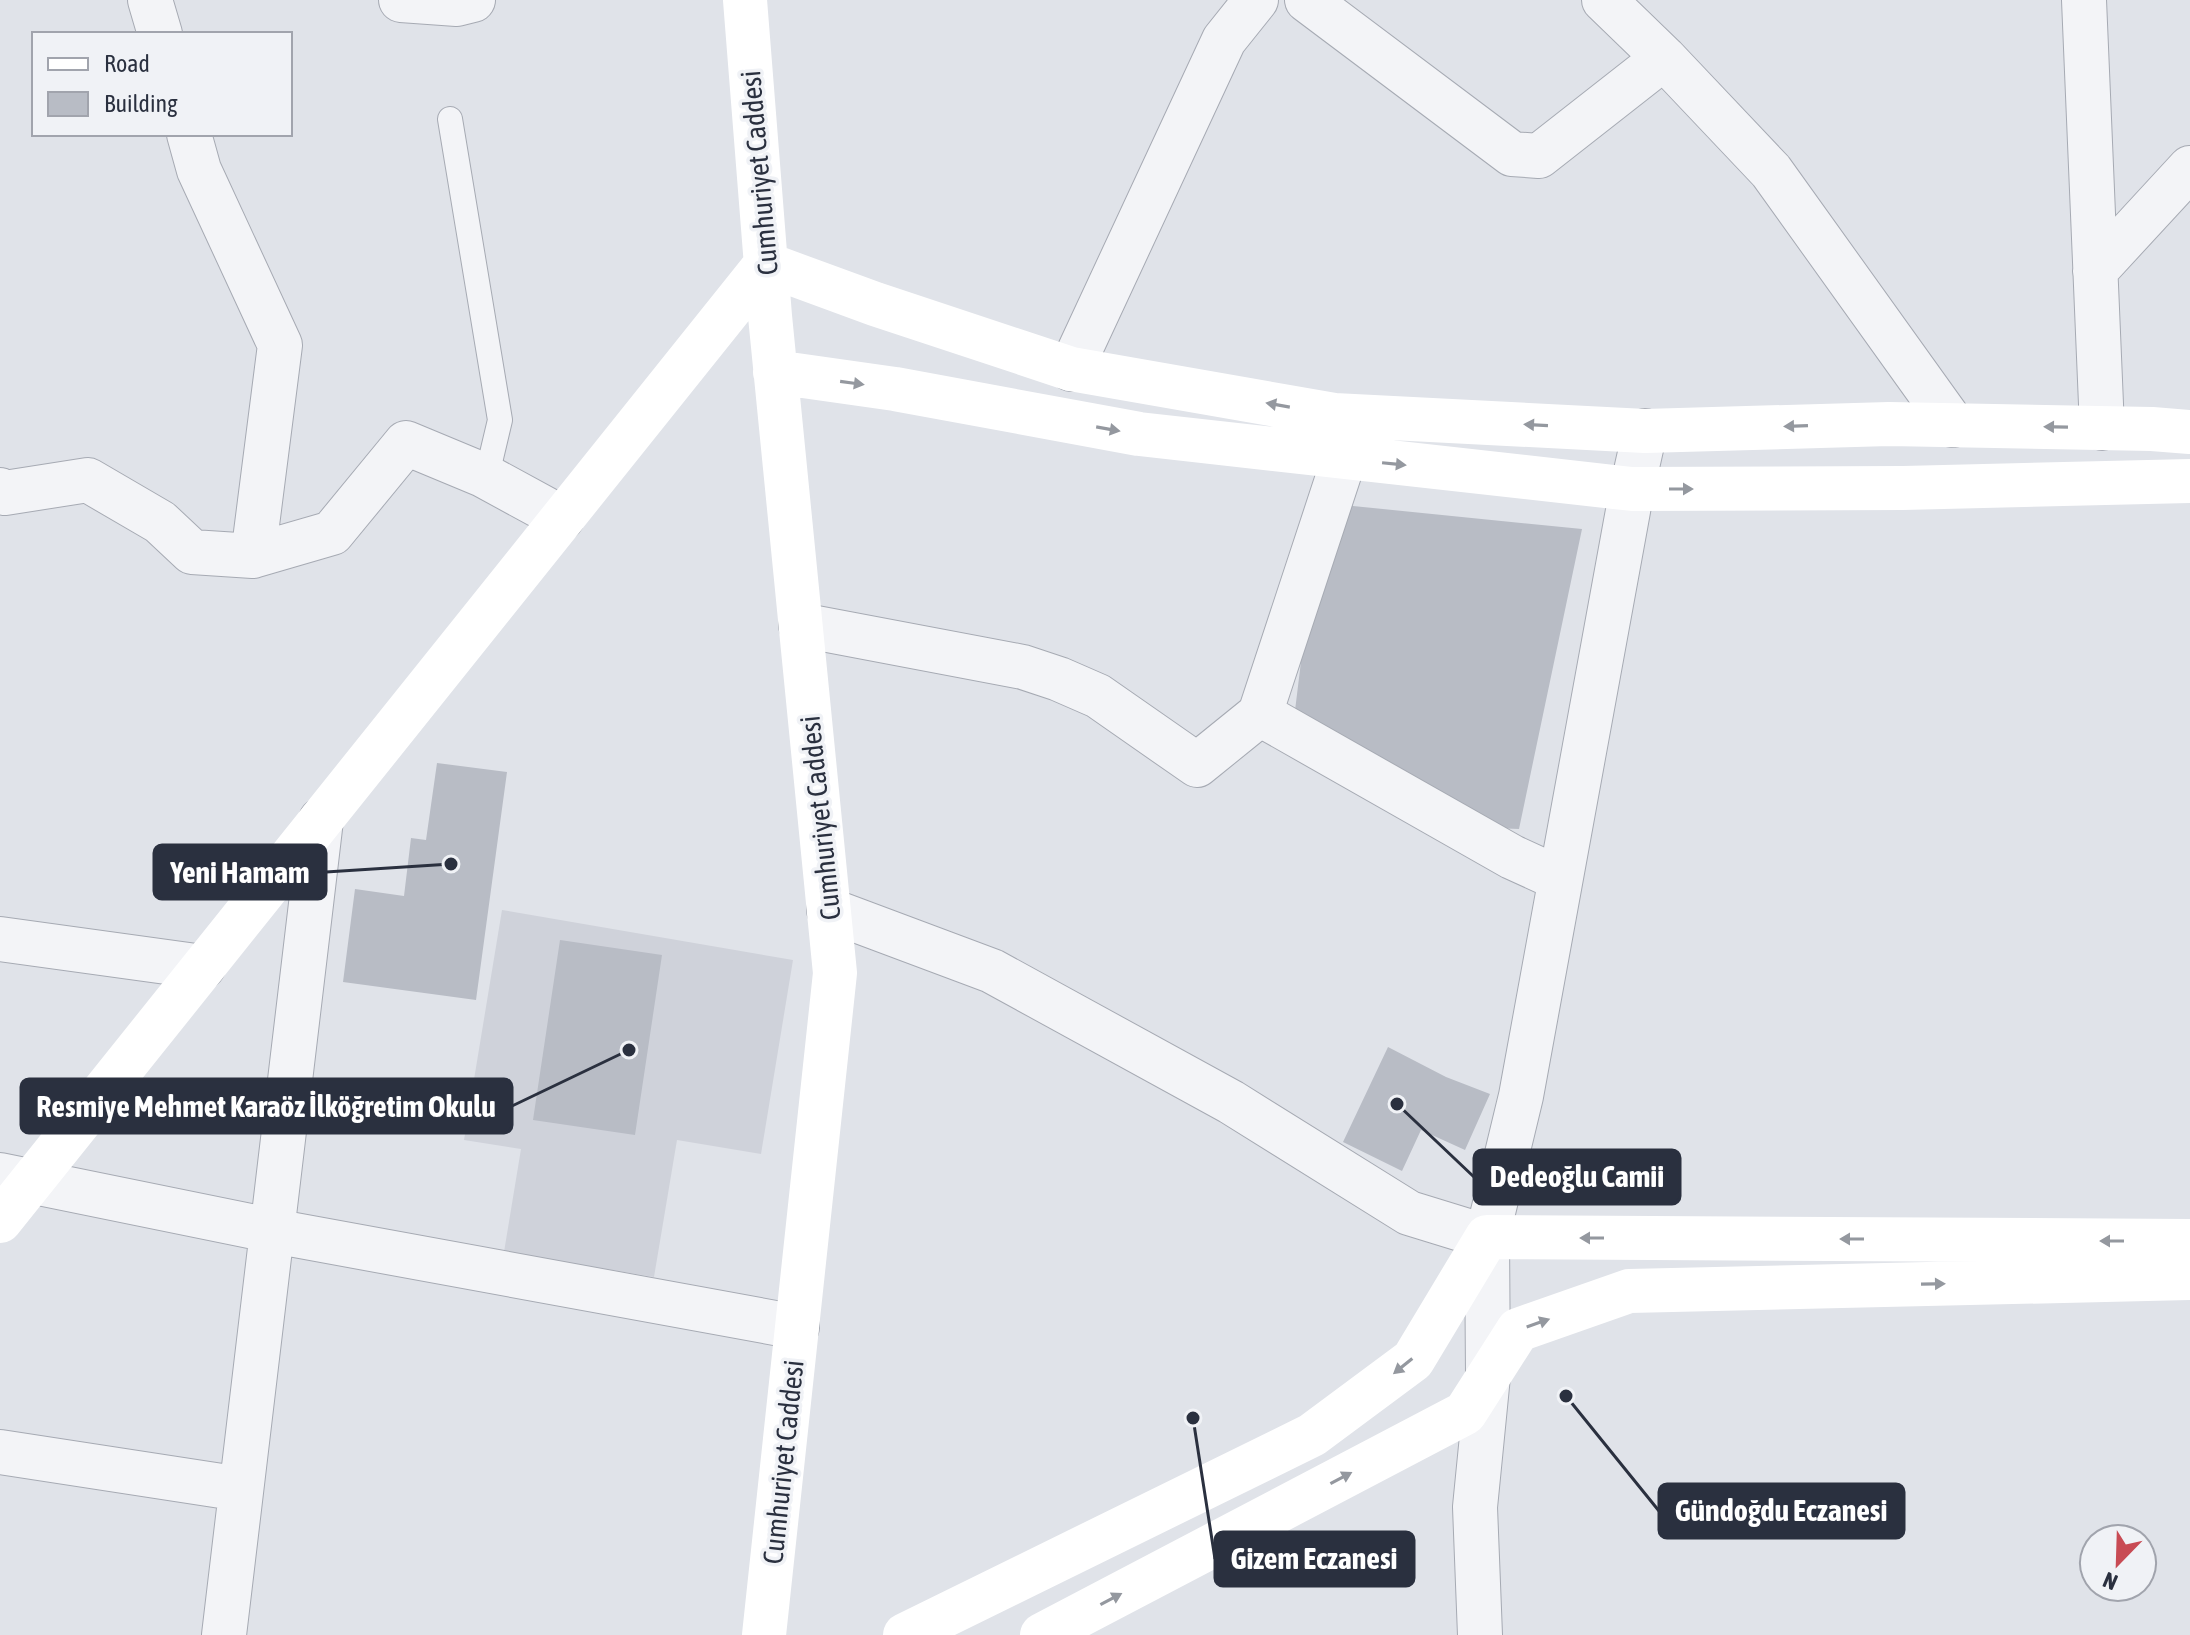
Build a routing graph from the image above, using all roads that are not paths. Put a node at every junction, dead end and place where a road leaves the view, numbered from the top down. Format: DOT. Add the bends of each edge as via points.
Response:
graph roads {
  1 [pos="150,0"];
  2 [pos="401,0"];
  3 [pos="473,0"];
  4 [pos="745,0"];
  5 [pos="1256,0"];
  6 [pos="1307,0"];
  7 [pos="1604,0"];
  8 [pos="2084,0"];
  9 [pos="159,32"];
  10 [pos="1664,58"];
  11 [pos="450,119"];
  12 [pos="190,136"];
  13 [pos="2190,168"];
  14 [pos="766,264"];
  15 [pos="2095,271"];
  16 [pos="1071,369"];
  17 [pos="775,372"];
  18 [pos="1953,425"];
  19 [pos="2102,428"];
  20 [pos="1645,431"];
  21 [pos="2190,432"];
  22 [pos="1344,459"];
  23 [pos="483,475"];
  24 [pos="2190,481"];
  25 [pos="1632,489"];
  26 [pos="0,490"];
  27 [pos="562,518"];
  28 [pos="253,556"];
  29 [pos="801,625"];
  30 [pos="1260,714"];
  31 [pos="321,820"];
  32 [pos="1560,879"];
  33 [pos="829,910"];
  34 [pos="0,939"];
  35 [pos="203,967"];
  36 [pos="16,1179"];
  37 [pos="0,1221"];
  38 [pos="272,1230"];
  39 [pos="1487,1237"];
  40 [pos="2190,1241"];
  41 [pos="2190,1278"];
  42 [pos="797,1327"];
  43 [pos="1488,1376"];
  44 [pos="0,1452"];
  45 [pos="241,1489"];
  46 [pos="224,1635"];
  47 [pos="764,1635"];
  48 [pos="905,1635"];
  49 [pos="1042,1635"];
  50 [pos="1480,1635"];
  1 -- 9 [label="street"];
  2 -- 3 [label="street"];
  4 -- 14 [label="street, Cumhuriyet Caddesi"];
  5 -- 16 [label="street" via="1224,40"];
  6 -- 10 [label="street" via="1512,154 1539,156"];
  7 -- 10 [label="street"];
  8 -- 15 [label="street"];
  10 -- 18 [label="street" via="1771,171"];
  11 -- 23 [label="lane" via="500,420"];
  12 -- 28 [label="street" via="199,170 280,345"];
  13 -- 15 [label="street"];
  14 -- 16 [label="street"];
  14 -- 17 [label="street, Cumhuriyet Caddesi"];
  14 -- 27 [label="street"];
  15 -- 19 [label="street"];
  20 -- 16 [label="street, one-way" via="1334,415"];
  17 -- 22 [label="street, one-way" via="1139,434"];
  17 -- 29 [label="street, Cumhuriyet Caddesi"];
  19 -- 18 [label="street, one-way"];
  18 -- 20 [label="street, one-way"];
  19 -- 21 [label="street"];
  20 -- 25 [label="street"];
  22 -- 25 [label="street, one-way"];
  22 -- 30 [label="street"];
  23 -- 27 [label="street"];
  23 -- 28 [label="street" via="406,443 332,533"];
  25 -- 24 [label="street, one-way"];
  25 -- 32 [label="street"];
  26 -- 28 [label="street" via="88,480 160,522 192,552"];
  27 -- 31 [label="street"];
  29 -- 30 [label="street" via="1023,667 1059,679 1098,696 1197,765"];
  29 -- 33 [label="street, Cumhuriyet Caddesi"];
  30 -- 32 [label="street"];
  31 -- 35 [label="street"];
  31 -- 38 [label="street"];
  32 -- 39 [label="street" via="1521,1096"];
  33 -- 39 [label="street" via="992,971 1231,1102 1409,1213"];
  33 -- 42 [label="street, Cumhuriyet Caddesi" via="835,973"];
  34 -- 35 [label="street"];
  35 -- 36 [label="street"];
  36 -- 37 [label="street"];
  36 -- 38 [label="street"];
  38 -- 42 [label="street"];
  38 -- 45 [label="street"];
  40 -- 39 [label="street, one-way"];
  39 -- 43 [label="street"];
  39 -- 48 [label="street, one-way" via="1413,1360 1312,1435"];
  43 -- 41 [label="street, one-way" via="1518,1330 1629,1291"];
  42 -- 47 [label="street, Cumhuriyet Caddesi"];
  49 -- 43 [label="street, one-way" via="1465,1413"];
  43 -- 50 [label="street" via="1475,1507"];
  44 -- 45 [label="street"];
  45 -- 46 [label="street"];
}
